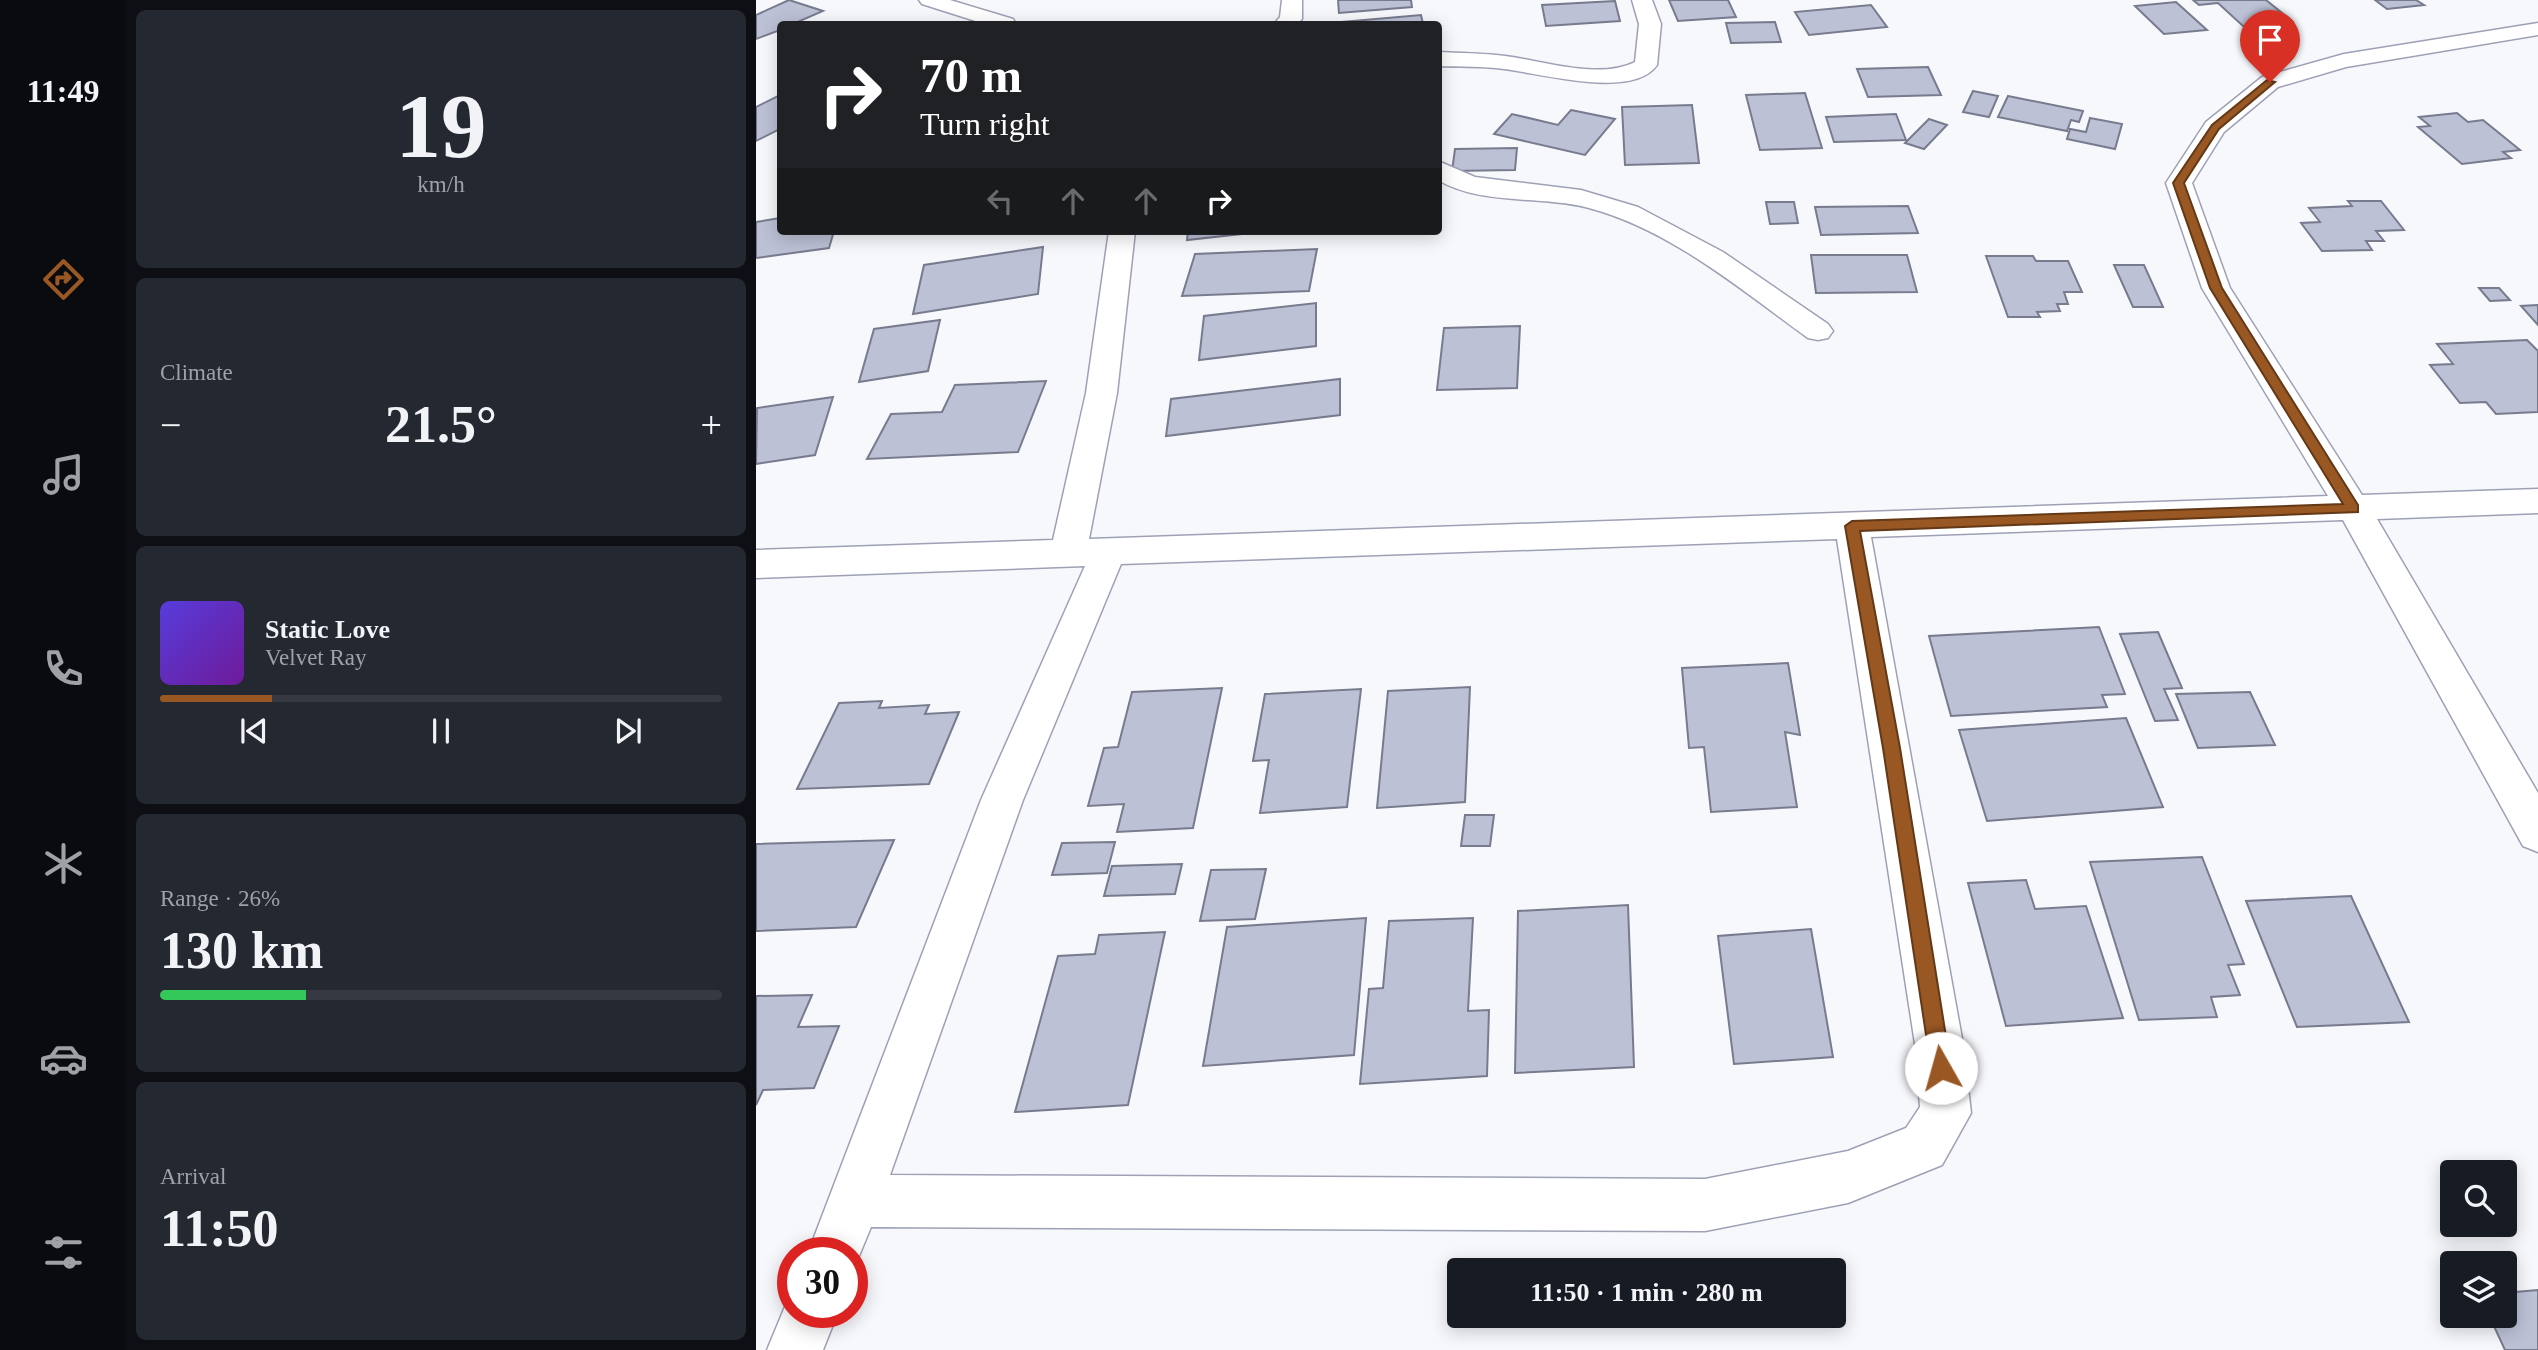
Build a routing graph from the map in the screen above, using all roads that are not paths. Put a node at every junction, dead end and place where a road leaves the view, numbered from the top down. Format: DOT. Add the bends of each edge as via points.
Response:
graph roads {
  1 [pos="929,0"];
  2 [pos="1292,0"];
  3 [pos="1642,0"];
  4 [pos="996,21"];
  5 [pos="1289,21"];
  6 [pos="2538,29"];
  7 [pos="1442,59"];
  8 [pos="1442,171"];
  9 [pos="1122,235"];
  10 [pos="1818,331"];
  11 [pos="2538,501"];
  12 [pos="2353,508"];
  13 [pos="1852,526"];
  14 [pos="1089,552"];
  15 [pos="756,564"];
  16 [pos="2538,832"];
  17 [pos="856,1201"];
  18 [pos="841,1237"];
  19 [pos="804,1328"];
  20 [pos="795,1350"];
  1 -- 4 [label="street"];
  2 -- 5 [label="street"];
  3 -- 7 [label="street" via="1650,24 1646,65 1626,75 1596,76 1502,62"];
  6 -- 12 [label="street" via="2344,61 2270,82 2215,127 2179,183 2216,288"];
  8 -- 10 [label="street" via="1474,184 1596,201 1641,216 1676,233"];
  9 -- 14 [label="street" via="1115,317 1090,464"];
  11 -- 12 [label="street"];
  12 -- 13 [label="street"];
  12 -- 16 [label="street"];
  13 -- 14 [label="street"];
  13 -- 17 [label="street" via="1939,1044 1946,1113 1924,1147 1848,1177 1705,1205"];
  14 -- 15 [label="street"];
  14 -- 17 [label="street"];
  17 -- 18 [label="street"];
  19 -- 20 [label="street"];
}
